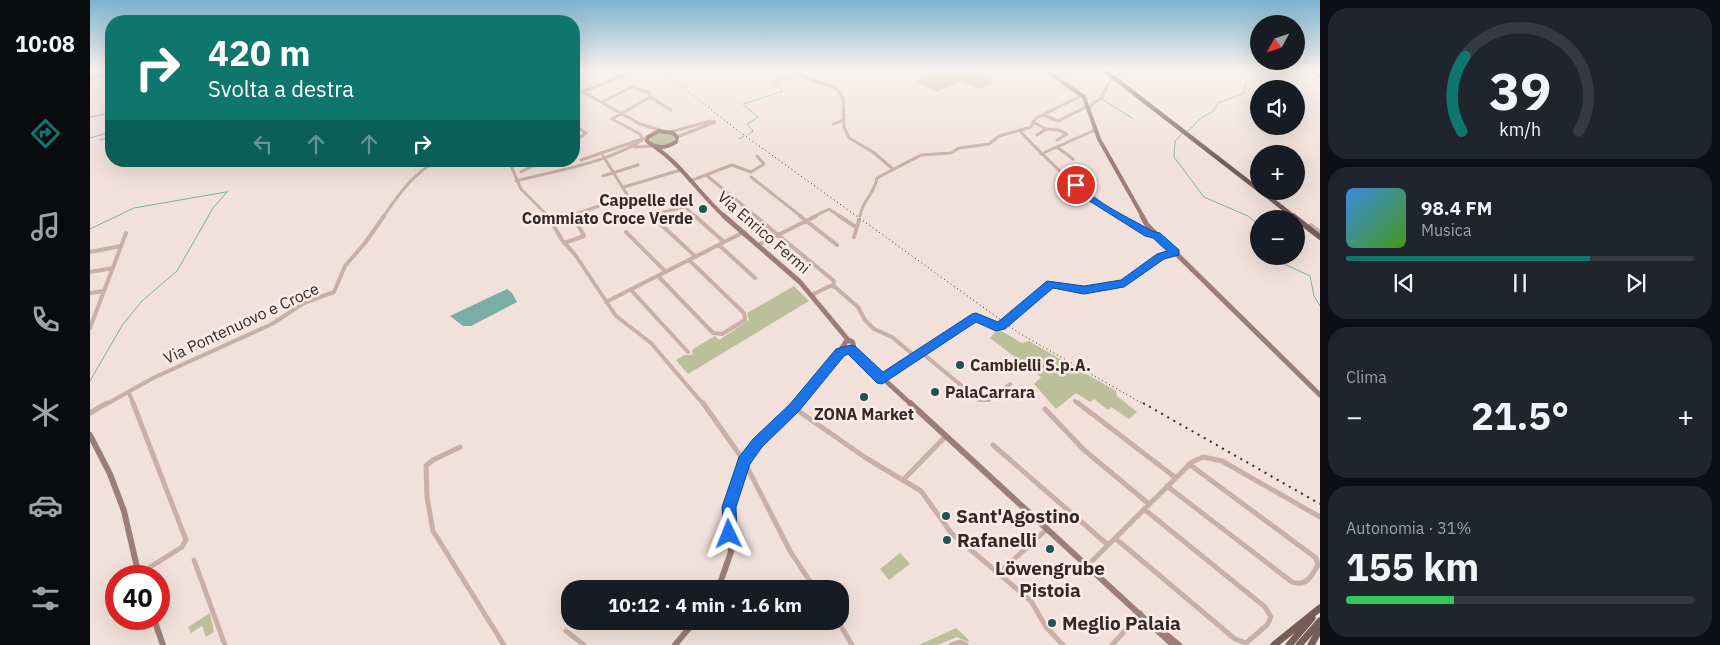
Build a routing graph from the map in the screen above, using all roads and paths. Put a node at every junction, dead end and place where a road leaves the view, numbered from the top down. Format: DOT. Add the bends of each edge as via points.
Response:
graph roads {
  1 [pos="598,100"];
  2 [pos="606,100"];
  3 [pos="644,100"];
  4 [pos="655,100"];
  5 [pos="844,100"];
  6 [pos="1073,100"];
  7 [pos="1085,100"];
  8 [pos="1098,100"];
  9 [pos="1143,100"];
  10 [pos="602,102"];
  11 [pos="1088,107"];
  12 [pos="671,110"];
  13 [pos="621,113"];
  14 [pos="1044,114"];
  15 [pos="844,120"];
  16 [pos="1033,122"];
  17 [pos="640,124"];
  18 [pos="833,124"];
  19 [pos="580,129"];
  20 [pos="1046,129"];
  21 [pos="660,130"];
  22 [pos="1019,130"];
  23 [pos="1096,130"];
  24 [pos="670,132"];
  25 [pos="1036,135"];
  26 [pos="648,137"];
  27 [pos="676,137"];
  28 [pos="580,138"];
  29 [pos="1057,140"];
  30 [pos="671,146"];
  31 [pos="655,147"];
  32 [pos="1058,147"];
  33 [pos="627,148"];
  34 [pos="1041,154"];
  35 [pos="603,156"];
  36 [pos="757,156"];
  37 [pos="672,158"];
  38 [pos="1072,159"];
  39 [pos="581,160"];
  40 [pos="586,162"];
  41 [pos="580,164"];
  42 [pos="638,165"];
  43 [pos="426,167"];
  44 [pos="511,167"];
  45 [pos="531,167"];
  46 [pos="568,167"];
  47 [pos="893,169"];
  48 [pos="681,170"];
  49 [pos="521,172"];
  50 [pos="614,173"];
  51 [pos="706,175"];
  52 [pos="603,176"];
  53 [pos="751,177"];
  54 [pos="516,181"];
  55 [pos="690,181"];
  56 [pos="1250,182"];
  57 [pos="624,187"];
  58 [pos="1273,200"];
  59 [pos="806,220"];
  60 [pos="658,221"];
  61 [pos="1311,226"];
  62 [pos="856,227"];
  63 [pos="626,232"];
  64 [pos="744,232"];
  65 [pos="1320,232"];
  66 [pos="126,233"];
  67 [pos="778,235"];
  68 [pos="1157,236"];
  69 [pos="854,237"];
  70 [pos="1320,237"];
  71 [pos="724,242"];
  72 [pos="564,243"];
  73 [pos="719,245"];
  74 [pos="758,245"];
  75 [pos="837,245"];
  76 [pos="121,246"];
  77 [pos="90,252"];
  78 [pos="1175,252"];
  79 [pos="696,257"];
  80 [pos="689,260"];
  81 [pos="113,268"];
  82 [pos="90,272"];
  83 [pos="666,272"];
  84 [pos="658,276"];
  85 [pos="755,278"];
  86 [pos="833,286"];
  87 [pos="631,290"];
  88 [pos="104,291"];
  89 [pos="90,294"];
  90 [pos="812,295"];
  91 [pos="606,302"];
  92 [pos="96,313"];
  93 [pos="90,314"];
  94 [pos="90,328"];
  95 [pos="848,346"];
  96 [pos="688,352"];
  97 [pos="922,353"];
  98 [pos="916,357"];
  99 [pos="882,379"];
  100 [pos="1010,384"];
  101 [pos="129,393"];
  102 [pos="1320,395"];
  103 [pos="1075,401"];
  104 [pos="794,408"];
  105 [pos="1045,409"];
  106 [pos="90,413"];
  107 [pos="90,435"];
  108 [pos="946,437"];
  109 [pos="993,445"];
  110 [pos="460,446"];
  111 [pos="744,462"];
  112 [pos="1189,464"];
  113 [pos="1176,478"];
  114 [pos="904,480"];
  115 [pos="1167,486"];
  116 [pos="1149,504"];
  117 [pos="1144,509"];
  118 [pos="1320,517"];
  119 [pos="1047,529"];
  120 [pos="1115,538"];
  121 [pos="1108,545"];
  122 [pos="194,560"];
  123 [pos="137,565"];
  124 [pos="155,565"];
  125 [pos="1088,565"];
  126 [pos="999,573"];
  127 [pos="721,580"];
  128 [pos="809,580"];
  129 [pos="1320,609"];
  130 [pos="1141,613"];
  131 [pos="1320,621"];
  132 [pos="1320,629"];
  133 [pos="158,630"];
  134 [pos="688,630"];
  135 [pos="843,630"];
  136 [pos="566,631"];
  137 [pos="1162,632"];
  138 [pos="1231,636"];
  139 [pos="163,645"];
  140 [pos="225,645"];
  141 [pos="504,645"];
  142 [pos="584,645"];
  143 [pos="675,645"];
  144 [pos="852,645"];
  145 [pos="951,645"];
  146 [pos="966,645"];
  147 [pos="1063,645"];
  148 [pos="1112,645"];
  149 [pos="1174,645"];
  150 [pos="1179,645"];
  151 [pos="1274,645"];
  152 [pos="1289,645"];
  153 [pos="1299,645"];
  154 [pos="1311,645"];
  1 -- 10 [label="street"];
  2 -- 10 [label="street"];
  3 -- 13 [label="street"];
  4 -- 12 [label="street"];
  5 -- 15 [label="street"];
  6 -- 14 [label="street"];
  7 -- 11 [label="street"];
  8 -- 11 [label="street"];
  9 -- 56 [label="main road"];
  10 -- 13 [label="street"];
  11 -- 14 [label="street" via="1058,120"];
  11 -- 23 [label="street"];
  13 -- 17 [label="street"];
  13 -- 39 [label="street" via="612,120 640,134 642,139"];
  14 -- 16 [label="street"];
  15 -- 18 [label="street"];
  15 -- 47 [label="street" via="850,139"];
  16 -- 20 [label="street"];
  16 -- 22 [label="street" via="1030,127"];
  17 -- 21 [label="street"];
  17 -- 26 [label="street"];
  19 -- 28 [label="street" via="586,133"];
  20 -- 25 [label="street"];
  20 -- 29 [label="street" via="1067,134"];
  21 -- 24 [label="street"];
  21 -- 26 [label="street"];
  22 -- 34 [label="street"];
  22 -- 47 [label="street" via="999,136 989,144 959,148 951,153 921,155"];
  23 -- 32 [label="street"];
  23 -- 68 [label="street" via="1144,222"];
  24 -- 27 [label="street"];
  24 -- 27 [label="street" via="711,120 715,122"];
  26 -- 31 [label="street" via="648,142"];
  26 -- 33 [label="street"];
  27 -- 30 [label="street"];
  30 -- 31 [label="street"];
  30 -- 37 [label="street"];
  31 -- 33 [label="street"];
  31 -- 37 [label="street"];
  32 -- 34 [label="street"];
  32 -- 38 [label="street"];
  33 -- 35 [label="street"];
  34 -- 68 [label="street" via="1083,193"];
  35 -- 40 [label="street"];
  35 -- 50 [label="street"];
  36 -- 51 [label="street" via="764,164 750,174 734,165"];
  37 -- 48 [label="street, Via Enrico Fermi"];
  39 -- 40 [label="street"];
  40 -- 41 [label="street"];
  42 -- 50 [label="street"];
  43 -- 101 [label="street, Via Pontenuovo e Croce" via="404,186 365,244 345,266 334,292 304,303 272,324"];
  44 -- 54 [label="street"];
  45 -- 49 [label="street"];
  46 -- 54 [label="street"];
  47 -- 62 [label="street" via="878,177 877,188 862,206"];
  48 -- 55 [label="street, Via Enrico Fermi"];
  48 -- 57 [label="street"];
  50 -- 52 [label="street"];
  50 -- 57 [label="street"];
  51 -- 55 [label="street"];
  51 -- 67 [label="street"];
  53 -- 59 [label="street"];
  54 -- 72 [label="street" via="552,220"];
  55 -- 64 [label="street, Via Enrico Fermi" via="705,199"];
  57 -- 72 [label="street" via="627,197 573,214 584,236"];
  58 -- 70 [label="main road"];
  59 -- 62 [label="street" via="831,209"];
  59 -- 67 [label="street"];
  59 -- 75 [label="street"];
  60 -- 71 [label="street" via="654,217 656,213 683,207"];
  60 -- 79 [label="street"];
  61 -- 65 [label="street"];
  62 -- 69 [label="street"];
  63 -- 83 [label="street"];
  64 -- 71 [label="street"];
  64 -- 74 [label="street, Via Enrico Fermi"];
  66 -- 76 [label="street"];
  67 -- 74 [label="street"];
  67 -- 86 [label="street" via="834,281"];
  68 -- 78 [label="street"];
  71 -- 73 [label="street"];
  72 -- 91 [label="street"];
  73 -- 79 [label="street"];
  73 -- 85 [label="street"];
  74 -- 90 [label="street, Via Enrico Fermi"];
  76 -- 77 [label="street"];
  76 -- 81 [label="street"];
  78 -- 97 [label="street" via="1161,257 1124,283 1084,290 1051,283 1000,326 978,317"];
  78 -- 102 [label="street"];
  79 -- 80 [label="street"];
  80 -- 83 [label="street"];
  80 -- 84 [label="street" via="746,316 744,321 722,334 714,333"];
  81 -- 82 [label="street"];
  81 -- 88 [label="street"];
  83 -- 84 [label="street"];
  84 -- 87 [label="street"];
  86 -- 90 [label="street"];
  86 -- 98 [label="street" via="858,307 864,320 874,329 892,337"];
  87 -- 91 [label="street"];
  87 -- 96 [label="street"];
  88 -- 89 [label="street"];
  88 -- 92 [label="street"];
  90 -- 95 [label="street, Via Enrico Fermi"];
  91 -- 111 [label="street" via="618,318 651,343 695,392"];
  92 -- 93 [label="street"];
  92 -- 94 [label="street"];
  95 -- 99 [label="street"];
  95 -- 104 [label="street"];
  97 -- 98 [label="street"];
  97 -- 100 [label="street" via="979,400 989,400"];
  98 -- 99 [label="street"];
  99 -- 108 [label="street"];
  101 -- 106 [label="street, Via Pontenuovo e Croce"];
  101 -- 124 [label="street" via="186,540 183,547"];
  103 -- 113 [label="street"];
  104 -- 111 [label="street" via="757,443"];
  104 -- 114 [label="street"];
  105 -- 116 [label="street" via="1084,450"];
  107 -- 123 [label="street" via="124,511"];
  108 -- 114 [label="street"];
  108 -- 119 [label="street"];
  109 -- 121 [label="street"];
  110 -- 141 [label="street" via="426,466 432,526"];
  111 -- 127 [label="street" via="728,512 730,557"];
  111 -- 128 [label="street" via="790,551"];
  112 -- 113 [label="street"];
  112 -- 115 [label="street" via="1316,558 1318,565 1304,585 1287,579"];
  112 -- 118 [label="street" via="1200,457 1222,461"];
  113 -- 115 [label="street"];
  114 -- 126 [label="street" via="924,494 956,538"];
  115 -- 116 [label="street"];
  116 -- 117 [label="street"];
  117 -- 120 [label="street"];
  117 -- 138 [label="street" via="1268,610 1270,623 1246,643"];
  119 -- 125 [label="street"];
  119 -- 126 [label="street"];
  120 -- 121 [label="street"];
  120 -- 138 [label="street"];
  121 -- 125 [label="street"];
  122 -- 140 [label="street"];
  125 -- 130 [label="street"];
  126 -- 147 [label="street" via="1033,604 1046,627"];
  129 -- 151 [label="main road"];
  129 -- 152 [label="main road"];
  130 -- 137 [label="street"];
  130 -- 148 [label="street"];
  131 -- 153 [label="main road"];
  132 -- 154 [label="main road"];
  133 -- 139 [label="street"];
  134 -- 143 [label="street"];
  135 -- 144 [label="street"];
  136 -- 142 [label="street"];
  137 -- 149 [label="street"];
  137 -- 150 [label="street"];
  145 -- 146 [label="street" via="960,642"];
}
